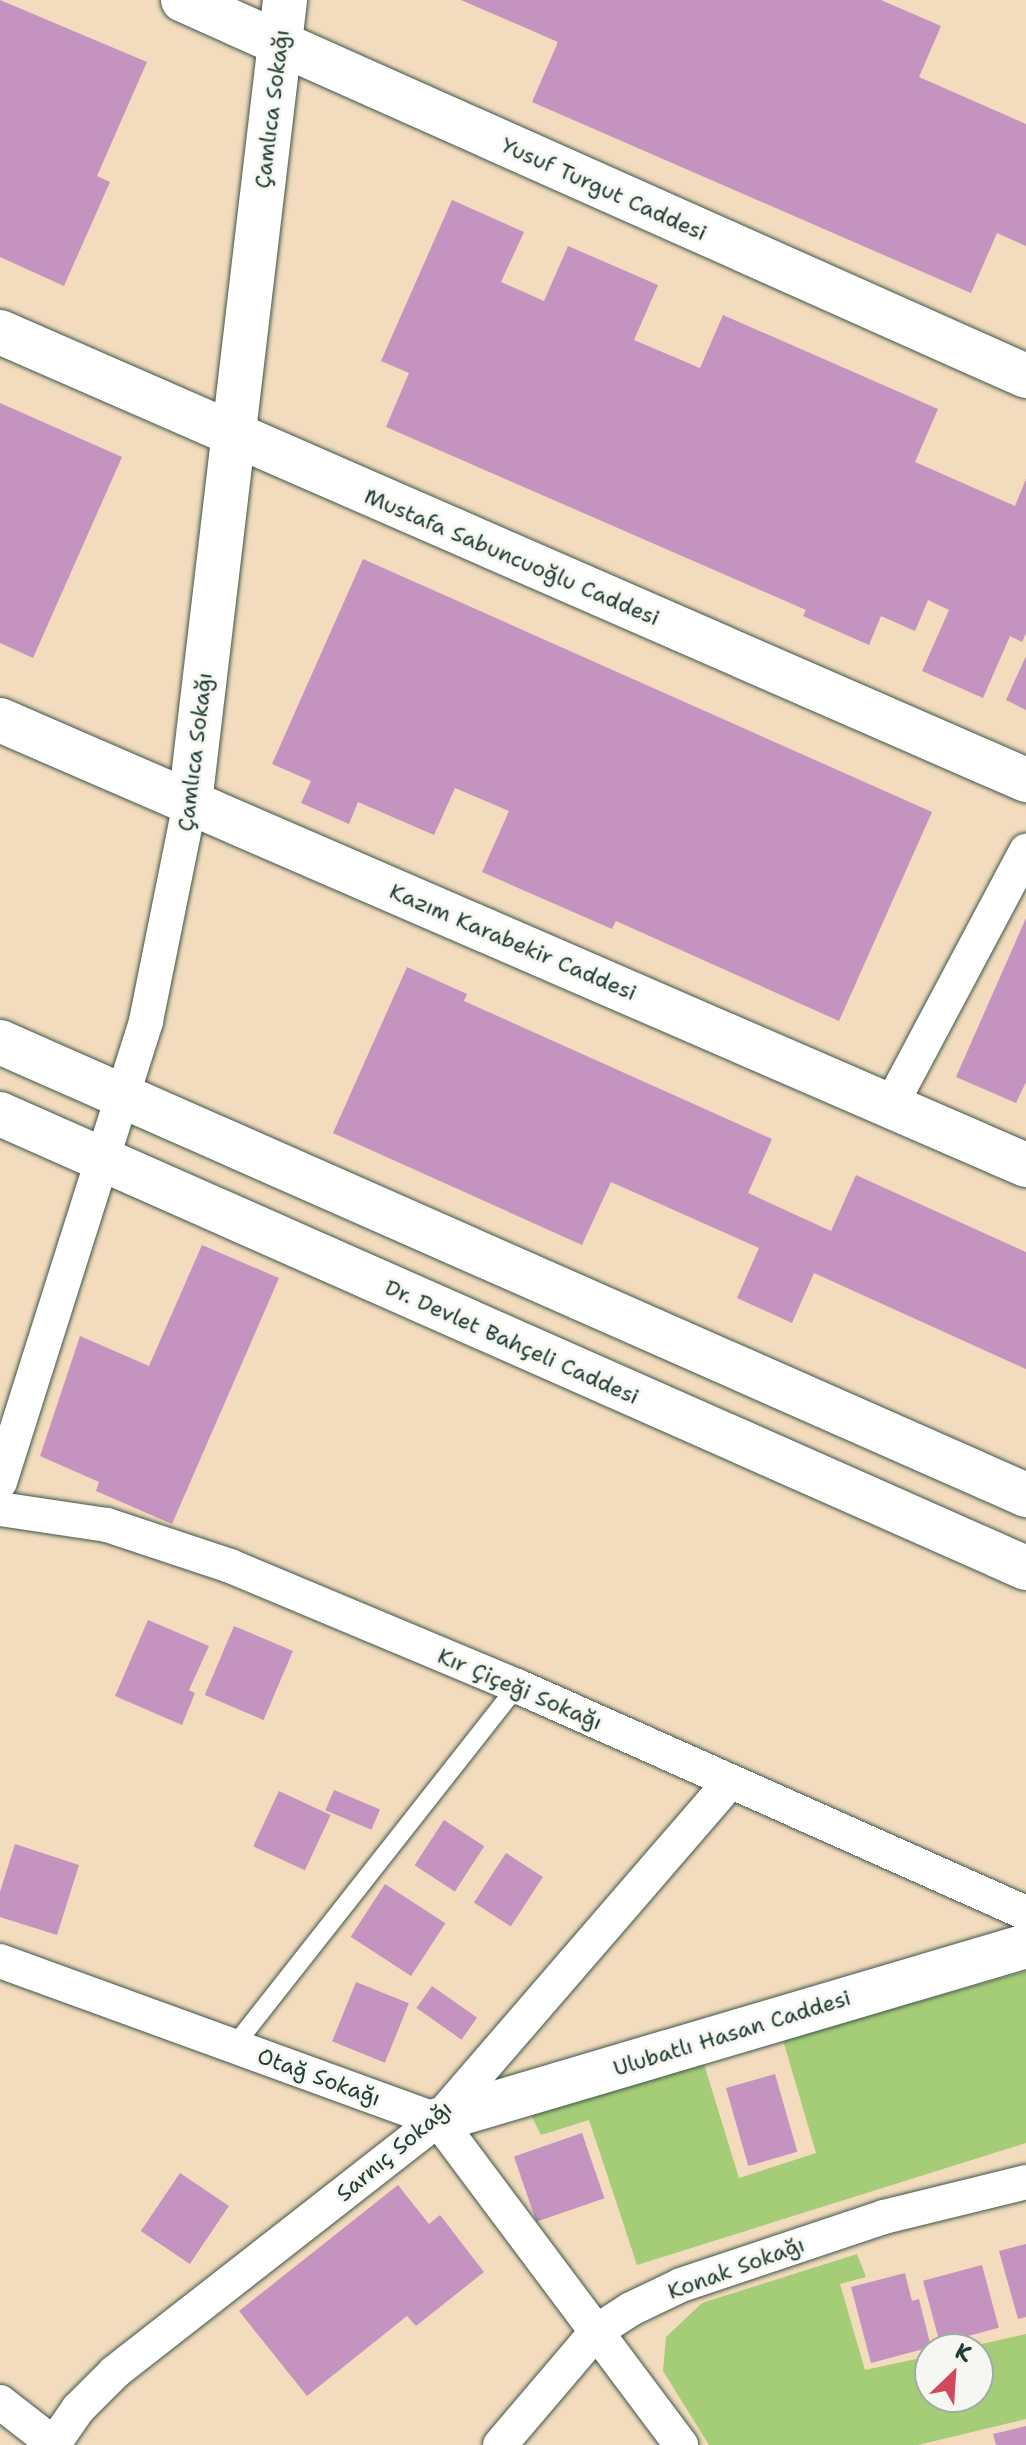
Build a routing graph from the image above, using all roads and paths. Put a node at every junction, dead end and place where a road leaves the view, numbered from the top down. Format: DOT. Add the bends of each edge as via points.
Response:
graph roads {
  1 [pos="183,0"];
  2 [pos="285,0"];
  3 [pos="279,46"];
  4 [pos="0,332"];
  5 [pos="1026,376"];
  6 [pos="234,437"];
  7 [pos="0,720"];
  8 [pos="1026,780"];
  9 [pos="190,803"];
  10 [pos="1026,851"];
  11 [pos="0,1042"];
  12 [pos="124,1097"];
  13 [pos="891,1105"];
  14 [pos="0,1114"];
  15 [pos="104,1161"];
  16 [pos="1026,1165"];
  17 [pos="0,1482"];
  18 [pos="1026,1495"];
  19 [pos="0,1509"];
  20 [pos="1026,1568"];
  21 [pos="517,1686"];
  22 [pos="730,1782"];
  23 [pos="1026,1913"];
  24 [pos="1026,1946"];
  25 [pos="0,1961"];
  26 [pos="234,2046"];
  27 [pos="438,2120"];
  28 [pos="1026,2182"];
  29 [pos="597,2331"];
  30 [pos="0,2402"];
  31 [pos="53,2444"];
  32 [pos="500,2445"];
  33 [pos="681,2445"];
  1 -- 3 [label="street, Yusuf Turgut Caddesi"];
  2 -- 3 [label="street, Çamlıca Sokağı"];
  3 -- 5 [label="street, Yusuf Turgut Caddesi"];
  3 -- 6 [label="street, Çamlıca Sokağı"];
  4 -- 6 [label="street, Mustafa Sabuncuoğlu Caddesi"];
  6 -- 8 [label="street, Mustafa Sabuncuoğlu Caddesi"];
  6 -- 9 [label="street, Çamlıca Sokağı"];
  7 -- 9 [label="street, Kazım Karabekir Caddesi"];
  9 -- 12 [label="street, Çamlıca Sokağı" via="164,952"];
  9 -- 13 [label="street, Kazım Karabekir Caddesi"];
  10 -- 13 [label="street"];
  11 -- 12 [label="street"];
  12 -- 15 [label="street, Çamlıca Sokağı"];
  12 -- 18 [label="street"];
  13 -- 16 [label="street, Kazım Karabekir Caddesi"];
  14 -- 15 [label="street, Dr. Devlet Bahçeli Caddesi"];
  15 -- 17 [label="street, Çamlıca Sokağı"];
  15 -- 20 [label="street, Dr. Devlet Bahçeli Caddesi"];
  19 -- 21 [label="street, Kır Çiçeği Sokağı" via="107,1525 167,1543"];
  21 -- 22 [label="street, Kır Çiçeği Sokağı"];
  21 -- 26 [label="lane"];
  22 -- 23 [label="street, Kır Çiçeği Sokağı"];
  22 -- 27 [label="street, Sarnıç Sokağı"];
  24 -- 27 [label="street, Ulubatlı Hasan Caddesi"];
  25 -- 26 [label="street, Otağ Sokağı"];
  26 -- 27 [label="street, Otağ Sokağı"];
  27 -- 29 [label="street"];
  27 -- 31 [label="street, Sarnıç Sokağı" via="115,2372"];
  28 -- 29 [label="street, Konak Sokağı" via="884,2217 681,2285"];
  29 -- 32 [label="street, Konak Sokağı"];
  29 -- 33 [label="street"];
  30 -- 31 [label="street"];
}
